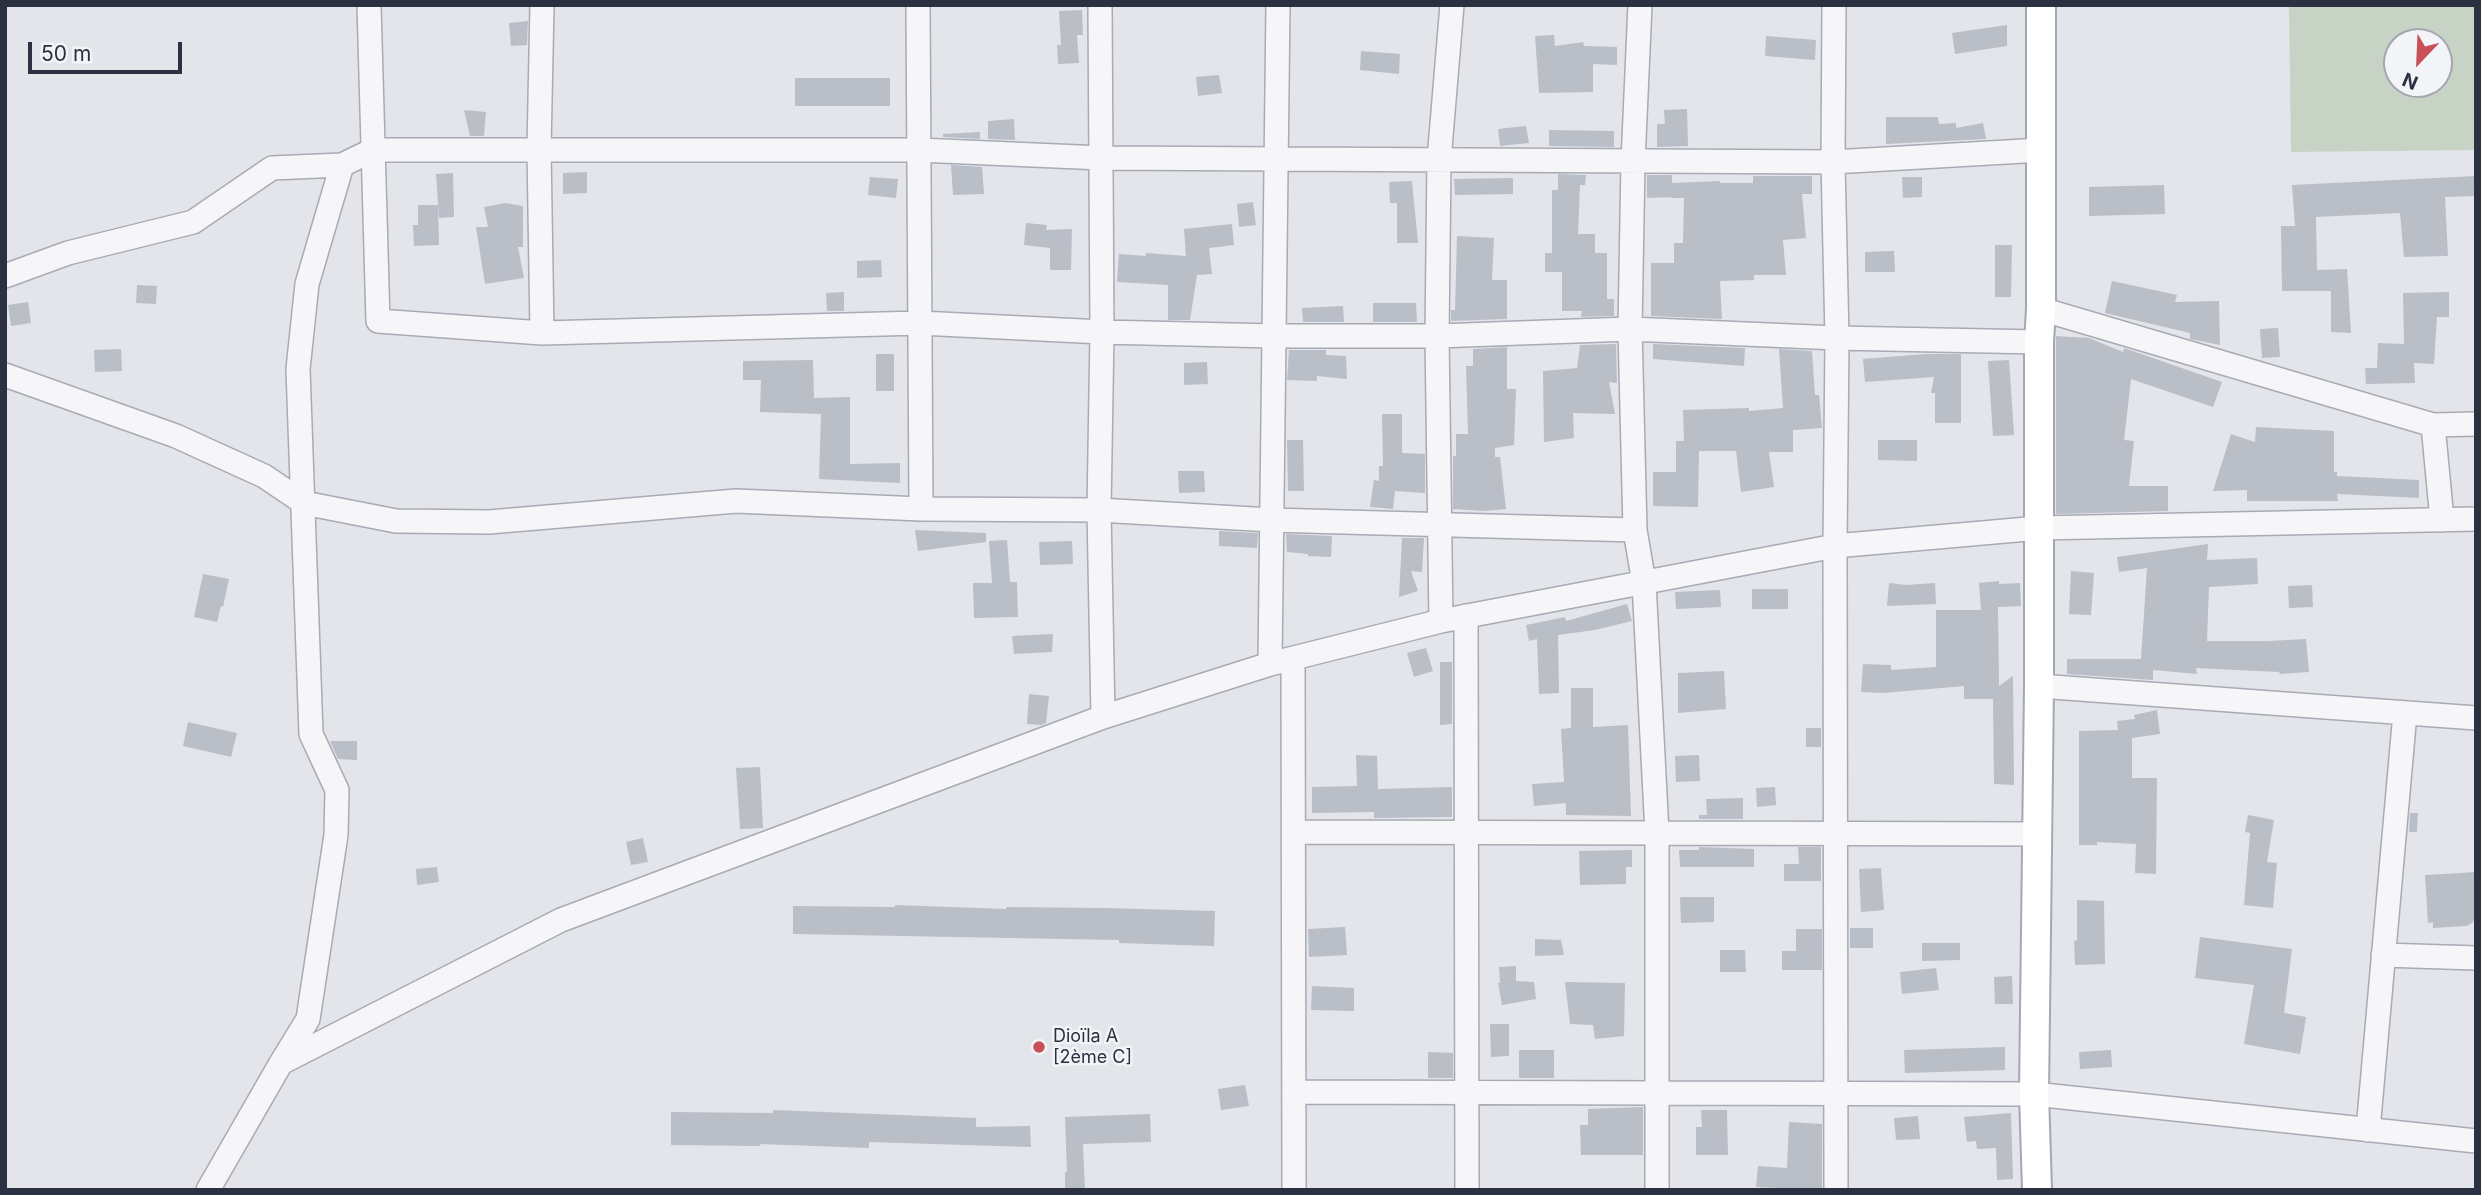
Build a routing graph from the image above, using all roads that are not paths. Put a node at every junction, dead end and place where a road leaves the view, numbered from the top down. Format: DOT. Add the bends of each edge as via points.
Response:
graph roads {
  1 [pos="369,5"];
  2 [pos="542,5"];
  3 [pos="918,5"];
  4 [pos="1100,5"];
  5 [pos="1278,5"];
  6 [pos="1452,5"];
  7 [pos="1640,5"];
  8 [pos="1833,5"];
  9 [pos="2040,5"];
  10 [pos="539,149"];
  11 [pos="373,150"];
  12 [pos="919,150"];
  13 [pos="2041,150"];
  14 [pos="1102,158"];
  15 [pos="1276,158"];
  16 [pos="1439,160"];
  17 [pos="1633,162"];
  18 [pos="1833,162"];
  19 [pos="342,165"];
  20 [pos="7,274"];
  21 [pos="2041,309"];
  22 [pos="920,323"];
  23 [pos="1630,329"];
  24 [pos="1102,332"];
  25 [pos="542,333"];
  26 [pos="1275,336"];
  27 [pos="1437,336"];
  28 [pos="1837,338"];
  29 [pos="2039,342"];
  30 [pos="5,375"];
  31 [pos="2476,424"];
  32 [pos="2433,425"];
  33 [pos="304,503"];
  34 [pos="921,509"];
  35 [pos="1099,510"];
  36 [pos="2476,519"];
  37 [pos="1270,520"];
  38 [pos="2442,520"];
  39 [pos="1438,524"];
  40 [pos="2039,528"];
  41 [pos="1635,530"];
  42 [pos="1835,546"];
  43 [pos="1644,583"];
  44 [pos="1466,616"];
  45 [pos="1441,621"];
  46 [pos="1293,659"];
  47 [pos="1270,664"];
  48 [pos="2039,687"];
  49 [pos="2405,713"];
  50 [pos="1103,717"];
  51 [pos="2476,718"];
  52 [pos="1294,832"];
  53 [pos="1467,832"];
  54 [pos="1657,833"];
  55 [pos="1836,833"];
  56 [pos="2037,834"];
  57 [pos="2383,955"];
  58 [pos="2476,958"];
  59 [pos="281,1063"];
  60 [pos="1294,1092"];
  61 [pos="1467,1093"];
  62 [pos="1657,1093"];
  63 [pos="1836,1093"];
  64 [pos="2034,1094"];
  65 [pos="2368,1130"];
  66 [pos="2476,1141"];
  67 [pos="208,1190"];
  68 [pos="1294,1190"];
  69 [pos="1467,1190"];
  70 [pos="1657,1190"];
  71 [pos="1836,1190"];
  72 [pos="2037,1190"];
  1 -- 11 [label="street"];
  2 -- 10 [label="street"];
  3 -- 12 [label="street"];
  4 -- 14 [label="street"];
  5 -- 15 [label="street"];
  6 -- 16 [label="street"];
  7 -- 17 [label="street"];
  8 -- 18 [label="street"];
  9 -- 13 [label="main road"];
  10 -- 11 [label="street"];
  10 -- 12 [label="street"];
  10 -- 25 [label="street"];
  11 -- 19 [label="street"];
  11 -- 25 [label="street" via="378,321"];
  12 -- 14 [label="street"];
  12 -- 22 [label="street"];
  13 -- 18 [label="street"];
  13 -- 21 [label="main road"];
  14 -- 15 [label="street"];
  14 -- 24 [label="street"];
  15 -- 16 [label="street"];
  15 -- 26 [label="street"];
  16 -- 17 [label="street"];
  16 -- 27 [label="street"];
  17 -- 18 [label="street"];
  17 -- 23 [label="street"];
  18 -- 28 [label="street"];
  19 -- 20 [label="street" via="272,168 193,222 68,253"];
  19 -- 33 [label="street" via="307,284 298,369"];
  21 -- 29 [label="main road"];
  21 -- 32 [label="street"];
  22 -- 24 [label="street"];
  22 -- 25 [label="street"];
  22 -- 34 [label="street"];
  23 -- 27 [label="street"];
  23 -- 28 [label="street"];
  23 -- 41 [label="street"];
  24 -- 26 [label="street"];
  24 -- 35 [label="street"];
  26 -- 27 [label="street"];
  26 -- 37 [label="street"];
  27 -- 39 [label="street"];
  28 -- 29 [label="street"];
  28 -- 42 [label="street"];
  29 -- 40 [label="main road"];
  30 -- 33 [label="street" via="176,436 264,476"];
  31 -- 32 [label="street"];
  32 -- 38 [label="street"];
  33 -- 34 [label="street" via="396,522 489,522 736,501"];
  33 -- 59 [label="street" via="310,734 337,790 336,835 308,1018"];
  34 -- 35 [label="street"];
  35 -- 37 [label="street"];
  35 -- 50 [label="street"];
  36 -- 38 [label="street"];
  37 -- 39 [label="street"];
  37 -- 47 [label="street"];
  38 -- 40 [label="street"];
  39 -- 41 [label="street"];
  39 -- 45 [label="street"];
  40 -- 42 [label="street"];
  40 -- 48 [label="main road"];
  41 -- 43 [label="street"];
  42 -- 43 [label="street"];
  42 -- 55 [label="street"];
  43 -- 44 [label="street"];
  43 -- 54 [label="street"];
  44 -- 45 [label="street"];
  44 -- 53 [label="street"];
  45 -- 46 [label="street"];
  46 -- 47 [label="street"];
  46 -- 52 [label="street"];
  47 -- 50 [label="street"];
  48 -- 49 [label="street"];
  48 -- 56 [label="main road"];
  49 -- 51 [label="street"];
  49 -- 57 [label="street"];
  50 -- 59 [label="street" via="561,920"];
  52 -- 53 [label="street"];
  52 -- 60 [label="street"];
  53 -- 54 [label="street"];
  53 -- 61 [label="street"];
  54 -- 55 [label="street"];
  54 -- 62 [label="street"];
  55 -- 56 [label="street"];
  55 -- 63 [label="street"];
  56 -- 64 [label="main road"];
  57 -- 58 [label="street"];
  57 -- 65 [label="street"];
  59 -- 67 [label="street"];
  60 -- 61 [label="street"];
  60 -- 68 [label="street"];
  61 -- 62 [label="street"];
  61 -- 69 [label="street"];
  62 -- 63 [label="street"];
  62 -- 70 [label="street"];
  63 -- 64 [label="street"];
  63 -- 71 [label="street"];
  64 -- 65 [label="street"];
  64 -- 72 [label="main road"];
  65 -- 66 [label="street"];
}
